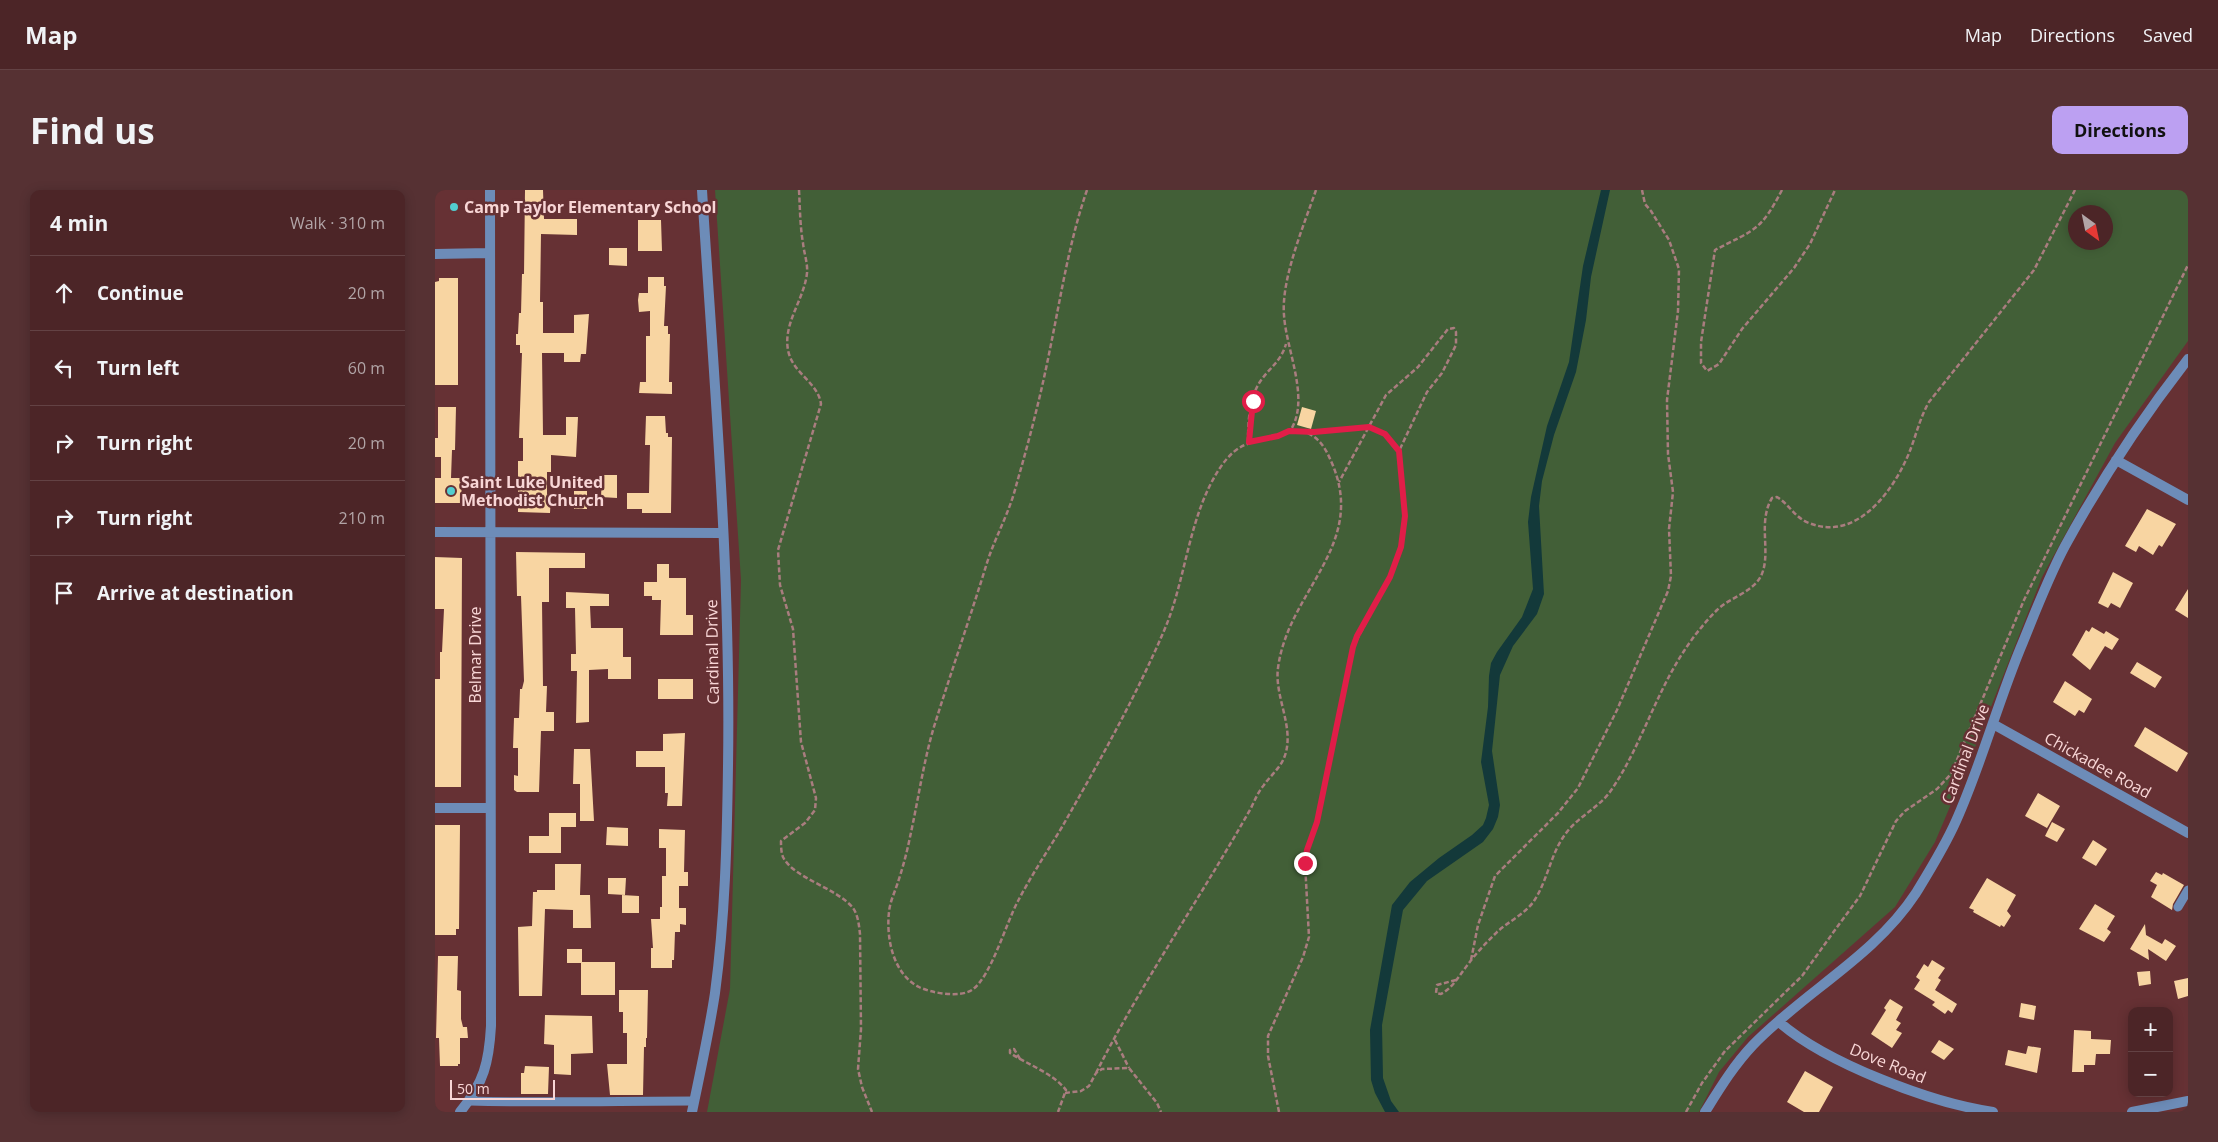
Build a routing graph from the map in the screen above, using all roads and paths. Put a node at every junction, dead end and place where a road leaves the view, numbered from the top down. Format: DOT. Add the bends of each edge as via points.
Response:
graph roads {
  1 [pos="490,190"];
  2 [pos="702,190"];
  3 [pos="799,190"];
  4 [pos="1087,190"];
  5 [pos="1316,190"];
  6 [pos="1642,190"];
  7 [pos="1782,190"];
  8 [pos="1835,190"];
  9 [pos="2075,190"];
  10 [pos="489,253"];
  11 [pos="435,254"];
  12 [pos="2188,265"];
  13 [pos="1287,342"];
  14 [pos="2188,359"];
  15 [pos="1369,427"];
  16 [pos="1289,431"];
  17 [pos="1304,432"];
  18 [pos="1249,442"];
  19 [pos="1399,451"];
  20 [pos="2116,460"];
  21 [pos="1339,482"];
  22 [pos="2188,500"];
  23 [pos="435,532"];
  24 [pos="490,532"];
  25 [pos="723,533"];
  26 [pos="1993,724"];
  27 [pos="435,808"];
  28 [pos="490,808"];
  29 [pos="2188,833"];
  30 [pos="2188,890"];
  31 [pos="2179,907"];
  32 [pos="1470,961"];
  33 [pos="1812,962"];
  34 [pos="1456,980"];
  35 [pos="1779,1022"];
  36 [pos="1115,1040"];
  37 [pos="1019,1059"];
  38 [pos="1129,1068"];
  39 [pos="1097,1073"];
  40 [pos="1065,1093"];
  41 [pos="470,1101"];
  42 [pos="694,1101"];
  43 [pos="2188,1101"];
  44 [pos="461,1112"];
  45 [pos="691,1112"];
  46 [pos="872,1112"];
  47 [pos="1058,1112"];
  48 [pos="1161,1112"];
  49 [pos="1279,1112"];
  50 [pos="1705,1112"];
  51 [pos="1993,1112"];
  52 [pos="2132,1112"];
  1 -- 10 [label="street, Belmar Drive"];
  2 -- 25 [label="street, Cardinal Drive"];
  3 -- 46 [label="path" via="807,271 787,335 788,350 790,359 818,391 821,404 778,550 777,569 793,629 801,742 816,798 815,810 805,823 781,841 783,857 794,868 846,901 858,919 861,1028 858,1069"];
  4 -- 18 [label="path" via="1077,220 1015,490 987,562 934,728 909,840 892,897 889,915 892,950 898,966 919,987 953,995 966,994 983,977 1021,896 1113,737 1166,626 1207,491 1229,457"];
  5 -- 13 [label="path" via="1284,299"];
  6 -- 32 [label="path" via="1645,204 1669,240 1679,269 1678,311 1667,400 1667,454 1673,492 1669,529 1671,576 1617,710 1578,788 1558,813 1495,876"];
  7 -- 8 [label="path" via="1757,229 1715,250 1701,342 1701,363 1707,371 1719,364 1742,329 1810,244"];
  9 -- 32 [label="path" via="2034,270 1929,402 1905,463 1879,502 1863,518 1829,528 1798,518 1782,500 1772,498 1767,507 1761,576 1754,586 1717,609 1684,651 1614,787 1605,800 1572,824 1561,840 1533,903"];
  10 -- 11 [label="street"];
  10 -- 24 [label="street, Belmar Drive"];
  12 -- 33 [label="path" via="2024,600 1951,774 1937,789 1896,820 1860,896"];
  13 -- 16 [label="path" via="1298,404 1297,415"];
  13 -- 18 [label="path" via="1277,362 1258,384 1250,415"];
  14 -- 20 [label="street, Cardinal Drive"];
  15 -- 17 [label="path"];
  15 -- 19 [label="path" via="1385,434"];
  15 -- 19 [label="path" via="1386,395 1418,368 1448,329 1454,328 1456,345 1442,373 1427,392"];
  15 -- 21 [label="path"];
  16 -- 17 [label="path"];
  16 -- 18 [label="path"];
  17 -- 21 [label="path" via="1321,443"];
  19 -- 49 [label="path" via="1405,516 1401,547 1390,577 1353,647 1317,822 1305,863 1309,937 1268,1036 1268,1056"];
  20 -- 22 [label="street"];
  20 -- 26 [label="street, Cardinal Drive" via="2064,548 2022,644"];
  21 -- 36 [label="path" via="1342,510 1338,535 1289,627 1277,670 1285,721 1284,758 1263,786"];
  23 -- 24 [label="street"];
  24 -- 25 [label="street"];
  24 -- 28 [label="street, Belmar Drive"];
  25 -- 42 [label="street, Cardinal Drive" via="729,693 727,856 714,996"];
  26 -- 29 [label="street, Chickadee Road"];
  26 -- 35 [label="street, Cardinal Drive" via="1955,824 1916,893 1871,946"];
  27 -- 28 [label="street"];
  28 -- 41 [label="street, Belmar Drive" via="489,1052 484,1074"];
  30 -- 31 [label="lane"];
  32 -- 34 [label="path"];
  34 -- 34 [label="path" via="1450,989 1436,993 1437,985"];
  35 -- 50 [label="street, Cardinal Drive" via="1742,1059"];
  35 -- 51 [label="street, Dove Road" via="1813,1047 1886,1080 1943,1101"];
  36 -- 38 [label="path"];
  36 -- 39 [label="path"];
  37 -- 40 [label="path" via="1054,1078 1063,1085"];
  38 -- 39 [label="path" via="1102,1069"];
  38 -- 48 [label="path"];
  39 -- 40 [label="path" via="1089,1086 1081,1091"];
  40 -- 47 [label="path"];
  41 -- 42 [label="lane"];
  41 -- 44 [label="street, Belmar Drive"];
  42 -- 45 [label="street, Cardinal Drive"];
  43 -- 52 [label="street"];
}
